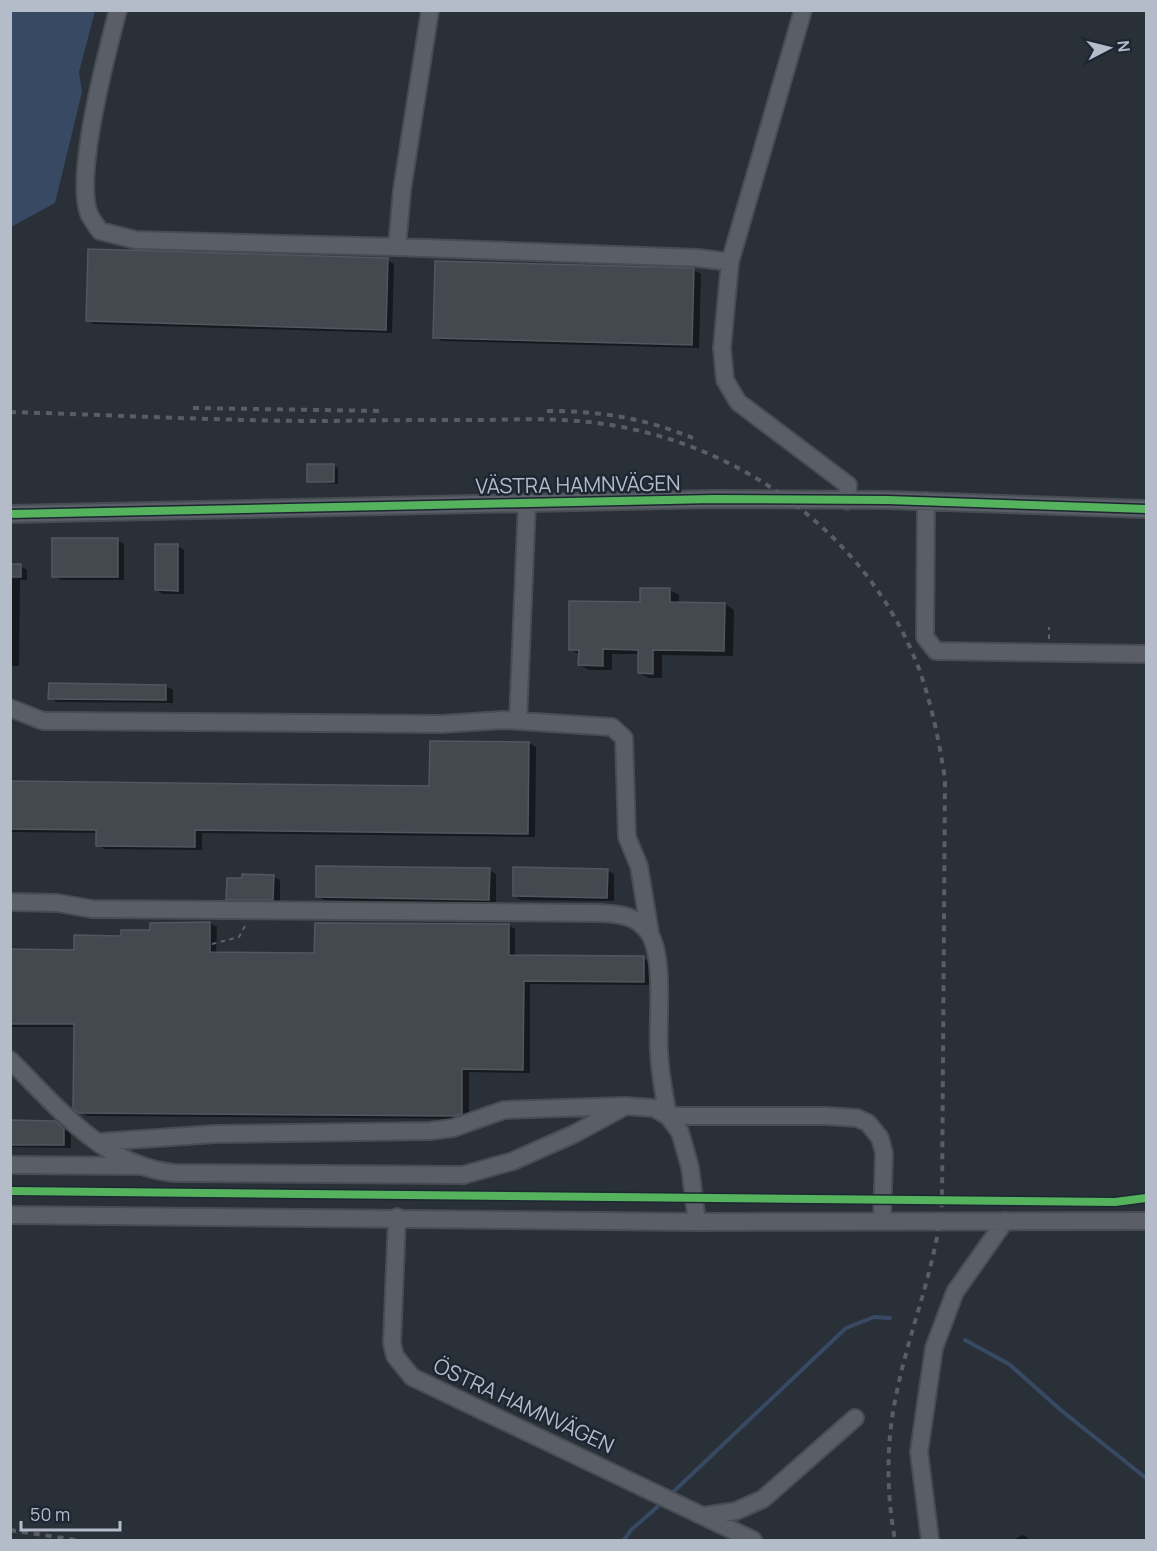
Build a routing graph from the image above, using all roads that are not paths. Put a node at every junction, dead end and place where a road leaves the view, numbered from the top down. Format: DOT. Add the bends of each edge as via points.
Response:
graph roads {
  1 [pos="118,10"];
  2 [pos="430,10"];
  3 [pos="803,10"];
  4 [pos="397,247"];
  5 [pos="730,261"];
  6 [pos="847,501"];
  7 [pos="926,501"];
  8 [pos="527,502"];
  9 [pos="1146,508"];
  10 [pos="10,514"];
  11 [pos="1146,654"];
  12 [pos="10,708"];
  13 [pos="518,721"];
  14 [pos="10,902"];
  15 [pos="650,934"];
  16 [pos="10,1060"];
  17 [pos="625,1106"];
  18 [pos="668,1116"];
  19 [pos="99,1142"];
  20 [pos="10,1165"];
  21 [pos="144,1166"];
  22 [pos="10,1215"];
  23 [pos="397,1217"];
  24 [pos="697,1221"];
  25 [pos="882,1221"];
  26 [pos="1005,1221"];
  27 [pos="1146,1221"];
  28 [pos="855,1418"];
  29 [pos="703,1516"];
  30 [pos="753,1540"];
  31 [pos="930,1540"];
  1 -- 4 [label="street" via="85,178 88,214 100,231 136,240"];
  2 -- 4 [label="street"];
  3 -- 5 [label="street"];
  4 -- 5 [label="street"];
  5 -- 6 [label="street" via="722,348 725,380 738,402 848,485"];
  6 -- 7 [label="street, VÄSTRA HAMNVÄGEN"];
  6 -- 8 [label="street, VÄSTRA HAMNVÄGEN"];
  7 -- 9 [label="street, VÄSTRA HAMNVÄGEN"];
  7 -- 11 [label="street" via="925,637 936,651"];
  8 -- 10 [label="street, VÄSTRA HAMNVÄGEN"];
  8 -- 13 [label="street"];
  12 -- 13 [label="street" via="43,721"];
  13 -- 15 [label="street" via="612,727 624,738 627,837 639,866"];
  14 -- 15 [label="street" via="58,903 92,909 600,913 627,916"];
  15 -- 18 [label="street" via="658,956 659,1055"];
  16 -- 19 [label="street" via="60,1112"];
  17 -- 18 [label="street" via="654,1108"];
  17 -- 19 [label="street" via="504,1110 453,1128 430,1131 215,1134"];
  17 -- 21 [label="street" via="530,1153 463,1175 175,1173"];
  18 -- 24 [label="street" via="680,1132 685,1148"];
  18 -- 25 [label="street" via="825,1116 856,1118 868,1123 880,1138 884,1153"];
  19 -- 21 [label="street"];
  20 -- 21 [label="street"];
  22 -- 23 [label="street"];
  23 -- 24 [label="street"];
  23 -- 29 [label="street, ÖSTRA HAMNVÄGEN" via="391,1335 395,1356 407,1372 423,1384"];
  24 -- 25 [label="street"];
  25 -- 26 [label="street"];
  26 -- 27 [label="street"];
  26 -- 31 [label="street" via="955,1292 934,1348 919,1452"];
  28 -- 29 [label="street" via="763,1499 736,1511"];
  29 -- 30 [label="street, ÖSTRA HAMNVÄGEN"];
}
